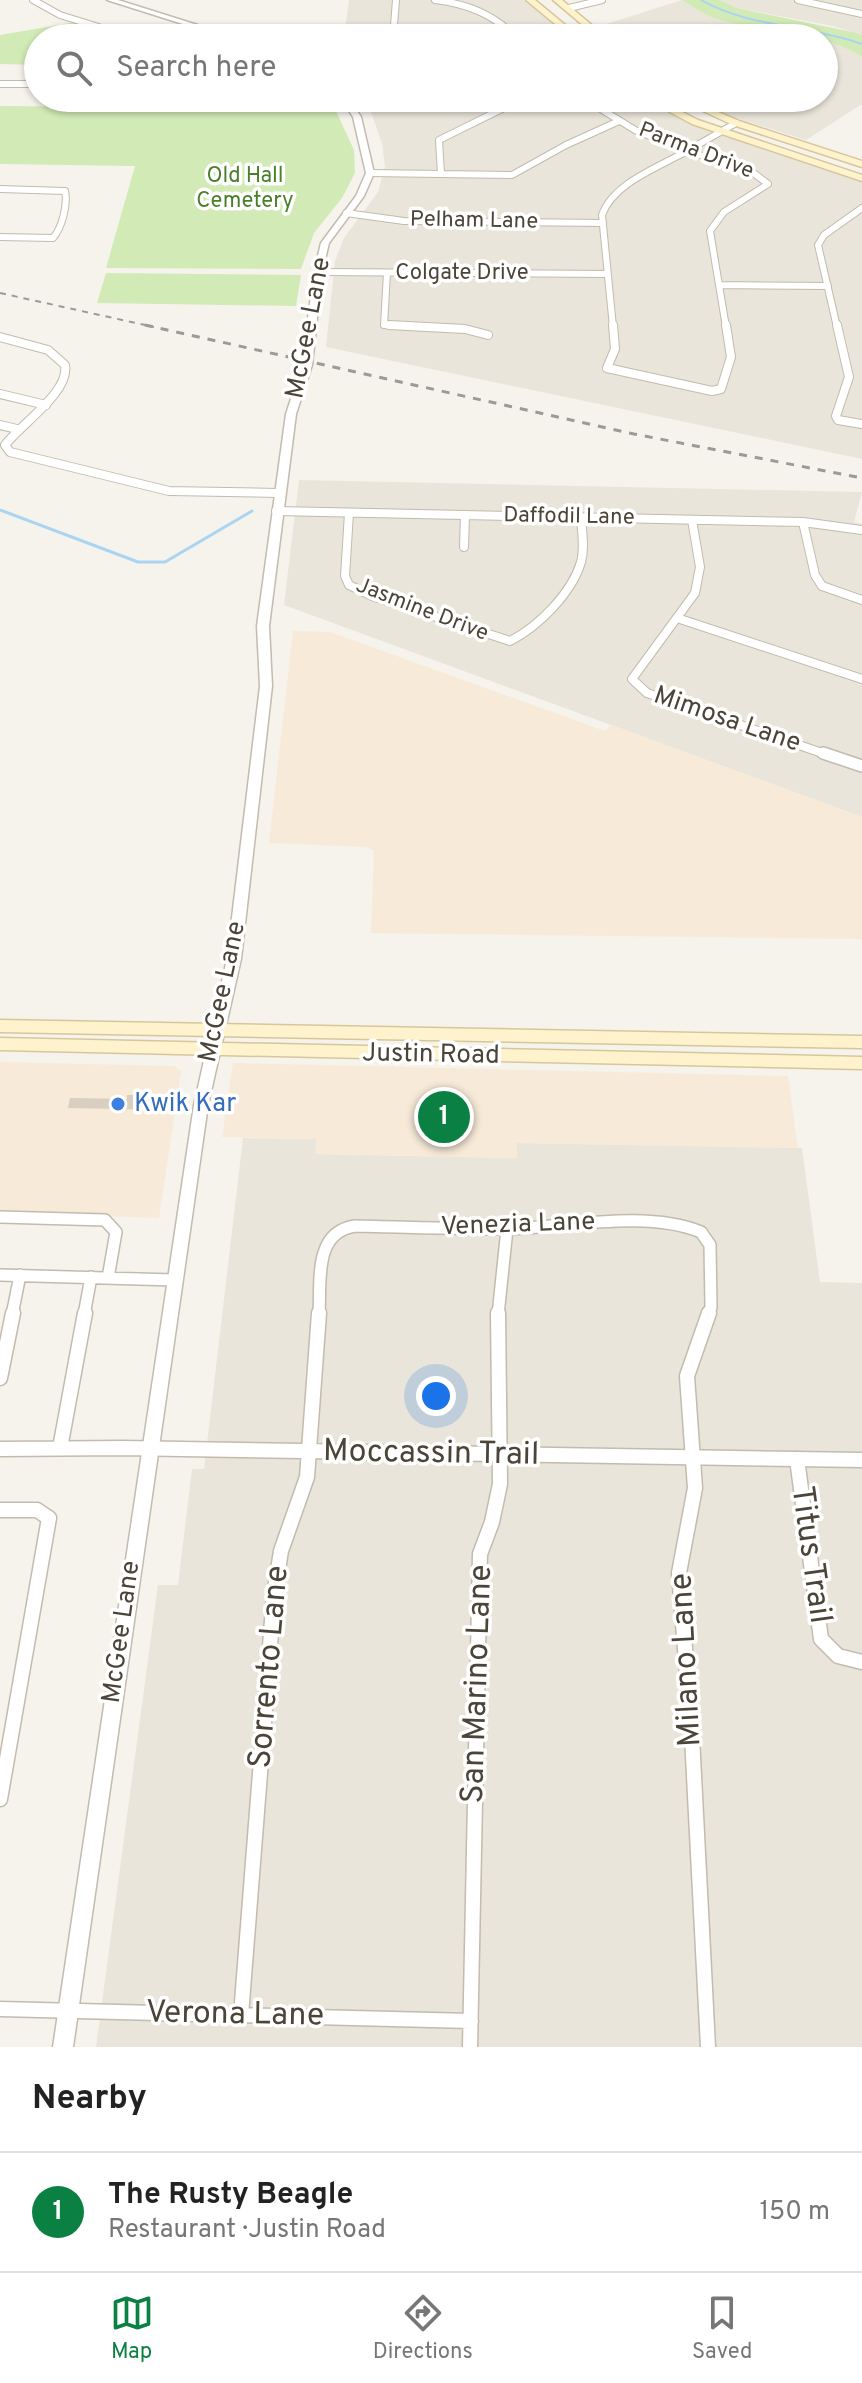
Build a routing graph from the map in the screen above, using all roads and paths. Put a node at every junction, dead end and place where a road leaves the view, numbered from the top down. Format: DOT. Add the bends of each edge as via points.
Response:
graph roads {
  1 [pos="33,0"];
  2 [pos="111,0"];
  3 [pos="396,0"];
  4 [pos="435,0"];
  5 [pos="530,0"];
  6 [pos="557,0"];
  7 [pos="602,0"];
  8 [pos="798,0"];
  9 [pos="807,1"];
  10 [pos="569,8"];
  11 [pos="862,14"];
  12 [pos="89,24"];
  13 [pos="189,24"];
  14 [pos="394,24"];
  15 [pos="502,24"];
  16 [pos="560,24"];
  17 [pos="587,24"];
  18 [pos="0,84"];
  19 [pos="24,84"];
  20 [pos="352,112"];
  21 [pos="496,112"];
  22 [pos="605,112"];
  23 [pos="675,112"];
  24 [pos="711,112"];
  25 [pos="619,121"];
  26 [pos="736,123"];
  27 [pos="721,131"];
  28 [pos="687,151"];
  29 [pos="862,164"];
  30 [pos="370,173"];
  31 [pos="441,174"];
  32 [pos="862,178"];
  33 [pos="0,189"];
  34 [pos="862,208"];
  35 [pos="346,213"];
  36 [pos="603,223"];
  37 [pos="0,237"];
  38 [pos="318,272"];
  39 [pos="387,273"];
  40 [pos="607,274"];
  41 [pos="719,285"];
  42 [pos="828,286"];
  43 [pos="488,335"];
  44 [pos="0,337"];
  45 [pos="0,394"];
  46 [pos="46,405"];
  47 [pos="862,424"];
  48 [pos="0,425"];
  49 [pos="17,429"];
  50 [pos="278,493"];
  51 [pos="276,511"];
  52 [pos="349,513"];
  53 [pos="465,515"];
  54 [pos="581,518"];
  55 [pos="692,520"];
  56 [pos="803,522"];
  57 [pos="862,530"];
  58 [pos="464,547"];
  59 [pos="862,600"];
  60 [pos="677,618"];
  61 [pos="862,679"];
  62 [pos="862,766"];
  63 [pos="0,1026"];
  64 [pos="588,1036"];
  65 [pos="215,1041"];
  66 [pos="862,1042"];
  67 [pos="0,1044"];
  68 [pos="589,1058"];
  69 [pos="862,1063"];
  70 [pos="0,1217"];
  71 [pos="507,1229"];
  72 [pos="333,1231"];
  73 [pos="701,1232"];
  74 [pos="0,1275"];
  75 [pos="20,1275"];
  76 [pos="91,1277"];
  77 [pos="108,1278"];
  78 [pos="174,1280"];
  79 [pos="0,1378"];
  80 [pos="60,1448"];
  81 [pos="0,1449"];
  82 [pos="148,1449"];
  83 [pos="309,1452"];
  84 [pos="502,1456"];
  85 [pos="692,1457"];
  86 [pos="797,1459"];
  87 [pos="862,1460"];
  88 [pos="0,1510"];
  89 [pos="862,1662"];
  90 [pos="0,1799"];
  91 [pos="0,2009"];
  92 [pos="68,2011"];
  93 [pos="241,2015"];
  94 [pos="471,2021"];
  95 [pos="63,2047"];
  96 [pos="470,2047"];
  97 [pos="708,2047"];
  1 -- 12 [label="street"];
  2 -- 13 [label="street"];
  3 -- 14 [label="street"];
  4 -- 15 [label="street" via="491,13"];
  5 -- 16 [label="main road"];
  6 -- 10 [label="main road"];
  7 -- 10 [label="street"];
  8 -- 9 [label="street"];
  9 -- 11 [label="street"];
  10 -- 17 [label="main road"];
  18 -- 19 [label="street"];
  20 -- 30 [label="street"];
  21 -- 31 [label="street" via="439,140"];
  22 -- 25 [label="street, Parma Drive"];
  23 -- 27 [label="main road"];
  24 -- 26 [label="main road"];
  25 -- 28 [label="street, Parma Drive"];
  25 -- 31 [label="street" via="512,175"];
  26 -- 27 [label="street"];
  26 -- 29 [label="main road"];
  27 -- 28 [label="street"];
  27 -- 32 [label="main road"];
  28 -- 36 [label="street" via="611,197 603,209"];
  28 -- 41 [label="street, Parma Drive" via="768,184 724,212 711,228"];
  30 -- 31 [label="street"];
  30 -- 35 [label="street, McGee Lane"];
  33 -- 37 [label="street" via="65,191 53,238"];
  34 -- 42 [label="street" via="820,240"];
  35 -- 36 [label="street, Pelham Lane" via="404,221"];
  35 -- 38 [label="street, McGee Lane" via="325,243"];
  36 -- 40 [label="street"];
  38 -- 39 [label="street, Colgate Drive"];
  38 -- 50 [label="street, McGee Lane" via="307,365 291,414"];
  39 -- 40 [label="street, Colgate Drive"];
  39 -- 43 [label="street" via="384,325"];
  40 -- 41 [label="street" via="615,349 607,368 712,391 721,389 731,357"];
  41 -- 42 [label="street"];
  42 -- 47 [label="street" via="849,377 836,412 838,420"];
  44 -- 46 [label="street" via="41,346 62,362 67,379"];
  45 -- 46 [label="street"];
  46 -- 49 [label="street"];
  48 -- 49 [label="street"];
  49 -- 50 [label="street" via="5,445 25,456 169,491"];
  50 -- 51 [label="street, McGee Lane"];
  51 -- 52 [label="street, Daffodil Lane"];
  51 -- 65 [label="street, McGee Lane" via="263,626 264,710 234,959"];
  52 -- 53 [label="street, Daffodil Lane"];
  52 -- 54 [label="street, Jasmine Drive" via="349,585 510,641 525,636 574,578 582,553"];
  53 -- 54 [label="street, Daffodil Lane"];
  53 -- 58 [label="street"];
  54 -- 55 [label="street, Daffodil Lane"];
  55 -- 56 [label="street, Daffodil Lane"];
  55 -- 60 [label="street, Mimosa Lane" via="698,584"];
  56 -- 57 [label="street, Daffodil Lane"];
  56 -- 59 [label="street" via="822,586"];
  60 -- 61 [label="street"];
  60 -- 62 [label="street, Mimosa Lane" via="638,665 632,679 640,689"];
  63 -- 65 [label="main road, Justin Road"];
  64 -- 65 [label="main road, Justin Road"];
  64 -- 66 [label="main road, Justin Road"];
  64 -- 68 [label="main road"];
  65 -- 67 [label="main road, Justin Road"];
  65 -- 68 [label="main road, Justin Road"];
  65 -- 78 [label="street, McGee Lane"];
  68 -- 69 [label="main road, Justin Road"];
  70 -- 77 [label="street" via="105,1220 116,1232"];
  71 -- 72 [label="street, Venezia Lane" via="355,1226"];
  71 -- 73 [label="street, Venezia Lane" via="588,1221 665,1224"];
  71 -- 84 [label="street, San Marino Lane" via="498,1301"];
  72 -- 83 [label="street, Sorrento Lane" via="323,1253"];
  73 -- 85 [label="street, Milano Lane" via="710,1245 712,1293 687,1376"];
  74 -- 75 [label="street"];
  75 -- 76 [label="street"];
  75 -- 79 [label="street"];
  76 -- 77 [label="street"];
  76 -- 80 [label="street"];
  77 -- 78 [label="street"];
  78 -- 82 [label="street, McGee Lane"];
  80 -- 81 [label="street, Moccassin Trail"];
  80 -- 82 [label="street, Moccassin Trail"];
  82 -- 83 [label="street, Moccassin Trail"];
  82 -- 92 [label="street, McGee Lane"];
  83 -- 84 [label="street, Moccassin Trail"];
  83 -- 93 [label="street, Sorrento Lane" via="306,1483 281,1551 274,1595"];
  84 -- 85 [label="street, Moccassin Trail"];
  84 -- 94 [label="street, San Marino Lane" via="497,1504 480,1554"];
  85 -- 86 [label="street, Moccassin Trail"];
  85 -- 97 [label="street, Milano Lane" via="693,1508 679,1573"];
  86 -- 87 [label="street, Moccassin Trail"];
  86 -- 89 [label="street, Titus Trail" via="817,1626 827,1649 841,1659"];
  88 -- 90 [label="street" via="37,1510 49,1518"];
  91 -- 92 [label="street, Verona Lane"];
  92 -- 93 [label="street, Verona Lane"];
  92 -- 95 [label="street, McGee Lane"];
  93 -- 94 [label="street, Verona Lane"];
  94 -- 96 [label="street, San Marino Lane"];
}
